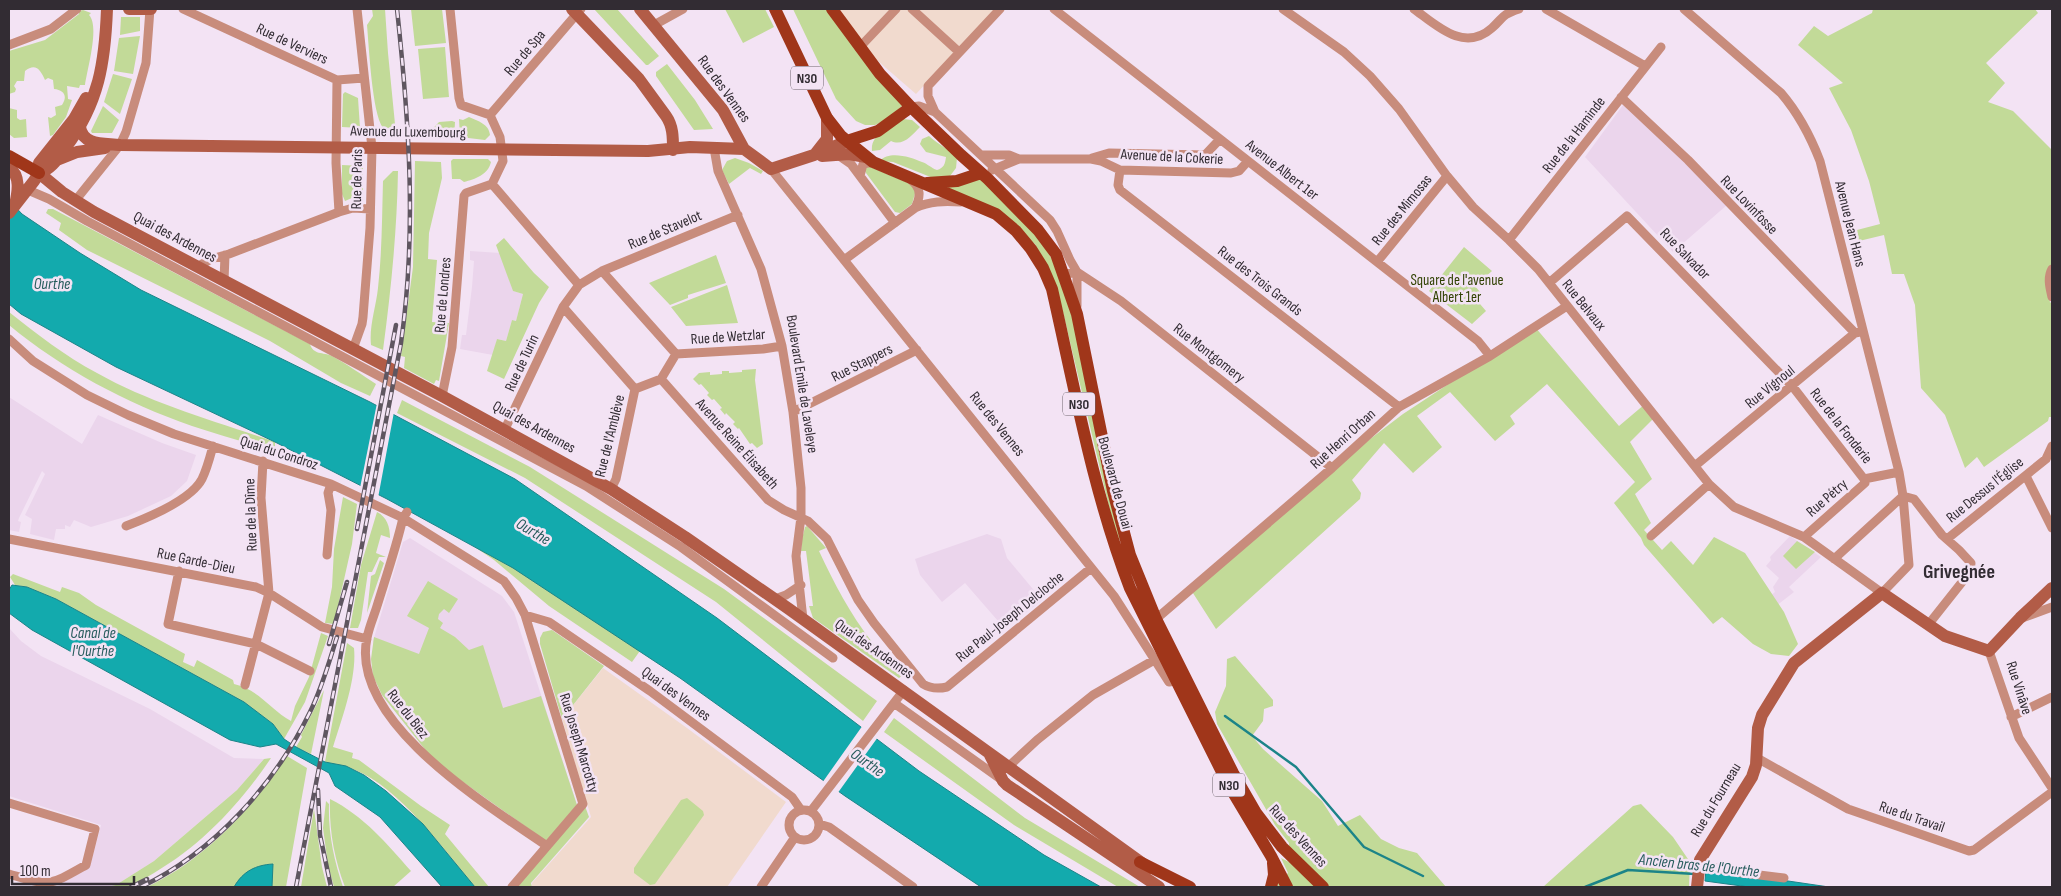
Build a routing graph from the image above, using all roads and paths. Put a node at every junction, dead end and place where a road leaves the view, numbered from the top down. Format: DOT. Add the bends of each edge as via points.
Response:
graph roads {
  1 [pos="77,9"];
  2 [pos="107,9"];
  3 [pos="129,9"];
  4 [pos="150,9"];
  5 [pos="183,9"];
  6 [pos="357,9"];
  7 [pos="450,9"];
  8 [pos="640,9"];
  9 [pos="683,9"];
  10 [pos="774,9"];
  11 [pos="832,9"];
  12 [pos="896,9"];
  13 [pos="912,9"];
  14 [pos="1000,9"];
  15 [pos="1054,9"];
  16 [pos="1283,9"];
  17 [pos="1414,9"];
  18 [pos="1519,9"];
  19 [pos="1546,9"];
  20 [pos="1684,9"];
  21 [pos="577,10"];
  22 [pos="1504,11"];
  23 [pos="654,25"];
  24 [pos="9,45"];
  25 [pos="1661,47"];
  26 [pos="859,48"];
  27 [pos="958,52"];
  28 [pos="102,64"];
  29 [pos="1645,66"];
  30 [pos="364,78"];
  31 [pos="337,80"];
  32 [pos="1621,97"];
  33 [pos="911,107"];
  34 [pos="935,112"];
  35 [pos="490,116"];
  36 [pos="827,118"];
  37 [pos="80,127"];
  38 [pos="874,132"];
  39 [pos="1220,139"];
  40 [pos="846,142"];
  41 [pos="120,145"];
  42 [pos="336,148"];
  43 [pos="372,148"];
  44 [pos="714,148"];
  45 [pos="502,149"];
  46 [pos="744,149"];
  47 [pos="673,150"];
  48 [pos="837,154"];
  49 [pos="814,155"];
  50 [pos="960,155"];
  51 [pos="981,155"];
  52 [pos="9,158"];
  53 [pos="869,159"];
  54 [pos="1019,159"];
  55 [pos="1091,159"];
  56 [pos="57,160"];
  57 [pos="1248,161"];
  58 [pos="771,169"];
  59 [pos="996,170"];
  60 [pos="1120,170"];
  61 [pos="39,173"];
  62 [pos="981,173"];
  63 [pos="860,176"];
  64 [pos="1447,176"];
  65 [pos="914,180"];
  66 [pos="947,182"];
  67 [pos="492,184"];
  68 [pos="28,190"];
  69 [pos="75,201"];
  70 [pos="968,202"];
  71 [pos="915,208"];
  72 [pos="12,209"];
  73 [pos="370,209"];
  74 [pos="339,212"];
  75 [pos="738,215"];
  76 [pos="895,223"];
  77 [pos="1509,240"];
  78 [pos="225,255"];
  79 [pos="844,260"];
  80 [pos="1377,262"];
  81 [pos="197,267"];
  82 [pos="2052,269"];
  83 [pos="602,271"];
  84 [pos="1077,272"];
  85 [pos="1064,274"];
  86 [pos="224,281"];
  87 [pos="1549,284"];
  88 [pos="579,285"];
  89 [pos="2052,297"];
  90 [pos="1566,306"];
  91 [pos="563,307"];
  92 [pos="1077,314"];
  93 [pos="1859,332"];
  94 [pos="9,339"];
  95 [pos="782,346"];
  96 [pos="353,348"];
  97 [pos="917,350"];
  98 [pos="676,354"];
  99 [pos="1490,356"];
  100 [pos="661,380"];
  101 [pos="1793,387"];
  102 [pos="635,389"];
  103 [pos="442,396"];
  104 [pos="1399,407"];
  105 [pos="793,412"];
  106 [pos="505,429"];
  107 [pos="213,446"];
  108 [pos="2052,446"];
  109 [pos="263,461"];
  110 [pos="1696,465"];
  111 [pos="1332,468"];
  112 [pos="1899,472"];
  113 [pos="2026,476"];
  114 [pos="1864,479"];
  115 [pos="331,484"];
  116 [pos="1709,484"];
  117 [pos="611,489"];
  118 [pos="1903,496"];
  119 [pos="405,515"];
  120 [pos="801,517"];
  121 [pos="126,526"];
  122 [pos="2052,528"];
  123 [pos="1651,536"];
  124 [pos="1804,537"];
  125 [pos="9,539"];
  126 [pos="1947,539"];
  127 [pos="327,556"];
  128 [pos="1834,559"];
  129 [pos="1091,568"];
  130 [pos="179,571"];
  131 [pos="801,585"];
  132 [pos="2052,588"];
  133 [pos="269,593"];
  134 [pos="1882,593"];
  135 [pos="775,599"];
  136 [pos="2052,607"];
  137 [pos="525,615"];
  138 [pos="2020,618"];
  139 [pos="803,619"];
  140 [pos="1156,619"];
  141 [pos="1928,625"];
  142 [pos="366,639"];
  143 [pos="256,644"];
  144 [pos="1989,652"];
  145 [pos="833,658"];
  146 [pos="1156,659"];
  147 [pos="310,671"];
  148 [pos="1175,681"];
  149 [pos="245,685"];
  150 [pos="904,690"];
  151 [pos="2052,696"];
  152 [pos="894,703"];
  153 [pos="2011,717"];
  154 [pos="988,750"];
  155 [pos="1757,758"];
  156 [pos="1009,766"];
  157 [pos="1004,781"];
  158 [pos="2052,788"];
  159 [pos="2052,792"];
  160 [pos="9,803"];
  161 [pos="800,810"];
  162 [pos="812,811"];
  163 [pos="819,824"];
  164 [pos="795,837"];
  165 [pos="547,846"];
  166 [pos="1271,856"];
  167 [pos="1140,862"];
  168 [pos="1699,866"];
  169 [pos="9,874"];
  170 [pos="1784,878"];
  171 [pos="1697,885"];
  172 [pos="512,887"];
  173 [pos="761,887"];
  174 [pos="912,887"];
  175 [pos="1159,887"];
  176 [pos="1178,887"];
  177 [pos="1190,887"];
  178 [pos="1271,887"];
  179 [pos="1286,887"];
  180 [pos="1323,887"];
  1 -- 24 [label="street" via="51,29"];
  2 -- 28 [label="street"];
  3 -- 4 [label="street"];
  4 -- 41 [label="street" via="142,81"];
  5 -- 31 [label="street, Rue de Verviers"];
  6 -- 30 [label="street, Rue de Paris"];
  7 -- 35 [label="street" via="459,98 466,108"];
  8 -- 23 [label="street, Rue des Vennes"];
  9 -- 23 [label="street"];
  10 -- 36 [label="main road, N30"];
  11 -- 26 [label="main road, N30"];
  12 -- 26 [label="street"];
  13 -- 27 [label="street"];
  14 -- 27 [label="street"];
  15 -- 39 [label="street, Avenue Albert 1er"];
  16 -- 64 [label="street, Rue Belvaux" via="1344,52 1370,76 1399,109"];
  17 -- 22 [label="street" via="1446,32 1463,39 1491,29"];
  18 -- 22 [label="street"];
  19 -- 29 [label="street"];
  20 -- 93 [label="street, Avenue Jean Hans" via="1781,93 1810,134 1820,161"];
  21 -- 35 [label="street, Rue de Spa"];
  21 -- 47 [label="street" via="639,79 666,116 673,134"];
  23 -- 46 [label="street, Rue des Vennes" via="723,110"];
  25 -- 29 [label="street, Rue de la Haminde"];
  26 -- 33 [label="main road, N30"];
  27 -- 34 [label="street" via="928,86 928,96"];
  28 -- 37 [label="street" via="98,85"];
  28 -- 61 [label="street" via="74,119 40,163"];
  29 -- 32 [label="street, Rue de la Haminde"];
  30 -- 31 [label="street, Rue de Verviers"];
  30 -- 43 [label="street, Rue de Paris"];
  31 -- 42 [label="street"];
  32 -- 77 [label="street, Rue de la Haminde"];
  32 -- 93 [label="street, Rue Lovinfosse"];
  33 -- 34 [label="street"];
  33 -- 38 [label="main road"];
  33 -- 50 [label="main road, Boulevard de Douai / N30"];
  34 -- 51 [label="street, Boulevard de Douai"];
  35 -- 45 [label="street"];
  36 -- 40 [label="main road, N30"];
  36 -- 49 [label="street" via="827,139"];
  37 -- 41 [label="street, Avenue du Luxembourg" via="83,137 89,141"];
  37 -- 56 [label="street"];
  38 -- 40 [label="main road"];
  38 -- 53 [label="main road" via="868,146"];
  39 -- 55 [label="street, Avenue de la Cokerie" via="1205,156 1108,153"];
  39 -- 57 [label="street, Avenue Albert 1er"];
  40 -- 49 [label="street"];
  40 -- 53 [label="main road, Boulevard de Douai / N30"];
  41 -- 42 [label="street, Avenue du Luxembourg"];
  41 -- 56 [label="street" via="77,152"];
  41 -- 69 [label="street"];
  42 -- 43 [label="street, Avenue du Luxembourg"];
  42 -- 74 [label="street"];
  43 -- 45 [label="street, Avenue du Luxembourg"];
  43 -- 73 [label="street, Rue de Paris"];
  44 -- 46 [label="street, Avenue du Luxembourg"];
  44 -- 47 [label="street, Avenue du Luxembourg"];
  44 -- 75 [label="street, Boulevard Emile de Laveleye" via="718,171"];
  45 -- 47 [label="street, Avenue du Luxembourg"];
  45 -- 67 [label="street" via="503,161"];
  46 -- 58 [label="street, Rue des Vennes"];
  48 -- 49 [label="street"];
  48 -- 53 [label="street"];
  48 -- 63 [label="street" via="848,161"];
  49 -- 58 [label="street"];
  50 -- 62 [label="main road, Boulevard de Douai / N30"];
  50 -- 66 [label="main road" via="958,175"];
  51 -- 54 [label="street, Avenue de la Cokerie" via="1009,155"];
  51 -- 59 [label="street, Boulevard de Douai"];
  52 -- 61 [label="main road"];
  52 -- 72 [label="street" via="17,177 18,193"];
  53 -- 63 [label="street" via="863,164"];
  53 -- 65 [label="main road, Boulevard de Douai / N30"];
  54 -- 55 [label="street, Avenue de la Cokerie"];
  54 -- 59 [label="street, Avenue de la Cokerie"];
  55 -- 60 [label="street, Avenue de la Cokerie"];
  56 -- 61 [label="street" via="48,170"];
  57 -- 60 [label="street, Avenue de la Cokerie" via="1231,174"];
  57 -- 80 [label="street, Avenue Albert 1er"];
  58 -- 79 [label="street, Rue des Vennes"];
  59 -- 62 [label="street, Avenue de la Cokerie"];
  59 -- 84 [label="street, Boulevard de Douai" via="1050,220"];
  60 -- 104 [label="street, Rue des Trois Grands" via="1120,190"];
  61 -- 68 [label="street"];
  61 -- 69 [label="street, Quai des Ardennes"];
  62 -- 66 [label="main road"];
  62 -- 85 [label="main road, Boulevard de Douai / N30" via="1038,230 1056,254"];
  63 -- 76 [label="street"];
  64 -- 77 [label="street, Rue Belvaux" via="1473,207"];
  64 -- 80 [label="street, Rue des Mimosas"];
  65 -- 66 [label="main road"];
  65 -- 70 [label="main road, Boulevard de Douai / N30"];
  65 -- 71 [label="street" via="919,192"];
  67 -- 88 [label="street"];
  67 -- 103 [label="street, Rue de Londres" via="476,188 464,196 452,348"];
  68 -- 72 [label="street"];
  68 -- 145 [label="street, Quai des Ardennes" via="586,486 681,547"];
  69 -- 81 [label="street, Quai des Ardennes"];
  70 -- 71 [label="street, Boulevard de Douai" via="939,201"];
  70 -- 148 [label="main road, Boulevard de Douai / N30" via="996,214 1016,231 1043,268 1052,289 1099,493 1119,558"];
  71 -- 76 [label="street"];
  73 -- 74 [label="street" via="353,208"];
  73 -- 96 [label="street, Rue de Paris" via="362,324"];
  74 -- 78 [label="street"];
  75 -- 83 [label="street, Rue de Stavelot"];
  75 -- 95 [label="street, Boulevard Emile de Laveleye" via="760,268"];
  76 -- 79 [label="street"];
  77 -- 87 [label="street, Rue Belvaux"];
  78 -- 81 [label="street" via="211,258"];
  78 -- 86 [label="street"];
  79 -- 97 [label="street, Rue des Vennes"];
  80 -- 99 [label="street, Avenue Albert 1er" via="1478,341"];
  81 -- 86 [label="street, Quai des Ardennes"];
  82 -- 89 [label="street" via="2049,285"];
  83 -- 88 [label="street"];
  83 -- 98 [label="street"];
  84 -- 85 [label="street"];
  84 -- 92 [label="street, Boulevard de Douai"];
  84 -- 111 [label="street, Rue Montgomery" via="1121,300"];
  85 -- 92 [label="main road, Boulevard de Douai / N30"];
  86 -- 96 [label="street, Quai des Ardennes"];
  87 -- 90 [label="street, Rue Belvaux"];
  87 -- 101 [label="street, Rue Salvador" via="1627,216"];
  88 -- 91 [label="street"];
  90 -- 99 [label="street, Rue Henri Orban"];
  90 -- 110 [label="street, Rue Belvaux"];
  91 -- 102 [label="street"];
  91 -- 106 [label="street, Rue de Turin"];
  92 -- 140 [label="main road, Boulevard de Douai / N30" via="1113,491 1130,555"];
  93 -- 101 [label="street, Rue Vignoul"];
  93 -- 112 [label="street, Avenue Jean Hans"];
  94 -- 107 [label="street, Quai du Condroz" via="33,361 87,394 174,434"];
  95 -- 98 [label="street, Rue de Wetzlar"];
  95 -- 105 [label="street, Boulevard Emile de Laveleye"];
  96 -- 103 [label="street, Quai des Ardennes"];
  97 -- 105 [label="street, Rue Stappers"];
  97 -- 129 [label="street, Rue des Vennes"];
  98 -- 100 [label="street"];
  99 -- 104 [label="street, Rue Henri Orban"];
  100 -- 102 [label="street"];
  100 -- 120 [label="street, Avenue Reine Élisabeth" via="768,500"];
  101 -- 110 [label="street, Rue Vignoul"];
  101 -- 114 [label="street, Rue de la Fonderie"];
  102 -- 117 [label="street, Rue de l'Amblève" via="616,479"];
  103 -- 106 [label="street, Quai des Ardennes"];
  104 -- 111 [label="street, Rue Henri Orban"];
  105 -- 120 [label="street, Boulevard Emile de Laveleye"];
  106 -- 117 [label="street, Quai des Ardennes"];
  107 -- 109 [label="street, Quai du Condroz"];
  107 -- 121 [label="street" via="201,480 192,490 167,508"];
  108 -- 113 [label="street, Rue Dessus l'Église" via="2046,459"];
  109 -- 115 [label="street, Quai du Condroz"];
  109 -- 133 [label="street, Rue de la Dîme" via="261,498"];
  110 -- 116 [label="street, Rue Belvaux"];
  111 -- 140 [label="street, Rue Henri Orban"];
  112 -- 114 [label="street, Rue de la Fonderie"];
  112 -- 118 [label="street, Avenue Jean Hans"];
  113 -- 122 [label="street"];
  113 -- 126 [label="street, Rue Dessus l'Église"];
  114 -- 124 [label="street, Rue Pétry" via="1865,483"];
  115 -- 119 [label="street, Quai du Condroz"];
  115 -- 127 [label="street"];
  116 -- 123 [label="street"];
  116 -- 124 [label="street, Rue Belvaux" via="1734,507"];
  117 -- 135 [label="street, Quai des Ardennes"];
  118 -- 126 [label="street" via="1914,500"];
  118 -- 128 [label="street"];
  118 -- 134 [label="street, Avenue Jean Hans" via="1909,565"];
  119 -- 137 [label="street, Quai du Condroz" via="504,581"];
  119 -- 142 [label="street, Rue du Biez"];
  120 -- 129 [label="street, Rue Paul-Joseph Delcloche" via="827,540 858,600 874,623 923,684 938,689 947,687"];
  120 -- 131 [label="street, Boulevard Emile de Laveleye" via="796,548"];
  124 -- 128 [label="street, Rue Belvaux"];
  125 -- 130 [label="street, Rue Garde-Dieu"];
  126 -- 141 [label="street, Rue Dessus l'Église" via="1969,560 1971,568"];
  128 -- 134 [label="street, Rue Belvaux"];
  129 -- 146 [label="street, Rue des Vennes"];
  130 -- 133 [label="street, Rue Garde-Dieu" via="256,587"];
  130 -- 143 [label="street" via="168,624"];
  131 -- 135 [label="street"];
  131 -- 139 [label="street, Boulevard Emile de Laveleye"];
  132 -- 138 [label="street"];
  133 -- 142 [label="street, Rue Garde-Dieu" via="322,627"];
  133 -- 143 [label="street, Rue de la Dîme"];
  134 -- 141 [label="street, Rue Vinâve"];
  134 -- 155 [label="street, Rue du Fourneau" via="1794,663 1762,715"];
  135 -- 139 [label="street, Quai des Ardennes"];
  136 -- 138 [label="street"];
  137 -- 161 [label="street, Quai des Vennes" via="549,622 650,691 792,797"];
  137 -- 165 [label="street, Rue Joseph Marcotty" via="583,804"];
  138 -- 144 [label="street"];
  139 -- 150 [label="street, Quai des Ardennes"];
  140 -- 180 [label="main road, Rue des Vennes / N30" via="1256,813 1278,843"];
  141 -- 144 [label="street, Rue Vinâve" via="1945,636"];
  142 -- 165 [label="street, Rue du Biez" via="369,679 375,694 421,753 456,782"];
  143 -- 147 [label="street"];
  143 -- 149 [label="street, Rue de la Dîme"];
  144 -- 153 [label="street, Rue Vinâve"];
  146 -- 148 [label="street, Rue des Vennes" via="1169,682"];
  146 -- 156 [label="street" via="1092,695"];
  148 -- 166 [label="main road, Rue des Vennes / N30" via="1228,784"];
  150 -- 152 [label="street"];
  150 -- 154 [label="street, Quai des Ardennes"];
  151 -- 153 [label="street"];
  152 -- 157 [label="street, Quai des Ardennes"];
  152 -- 162 [label="street"];
  153 -- 158 [label="street, Rue Vinâve" via="2019,738"];
  154 -- 156 [label="street, Quai des Ardennes"];
  154 -- 157 [label="street, Quai des Ardennes"];
  155 -- 159 [label="street, Rue du Travail" via="1854,812 1969,851"];
  155 -- 168 [label="street, Rue du Fourneau" via="1752,777 1702,856"];
  156 -- 167 [label="street, Quai des Ardennes"];
  157 -- 175 [label="street, Quai des Ardennes"];
  160 -- 169 [label="street" via="95,829 86,865 56,882 44,884"];
  161 -- 162 [label="street"];
  161 -- 164 [label="street" via="791,816 788,823"];
  162 -- 163 [label="street"];
  163 -- 164 [label="street" via="818,832 812,838 803,840"];
  163 -- 174 [label="street" via="829,827"];
  164 -- 173 [label="street"];
  165 -- 172 [label="street, Rue Joseph Marcotty"];
  166 -- 178 [label="main road" via="1274,875"];
  166 -- 179 [label="main road, Rue des Vennes / N30"];
  167 -- 176 [label="street, Quai des Ardennes"];
  167 -- 177 [label="main road"];
  168 -- 170 [label="street"];
  168 -- 171 [label="street, Rue du Fourneau"];
}
